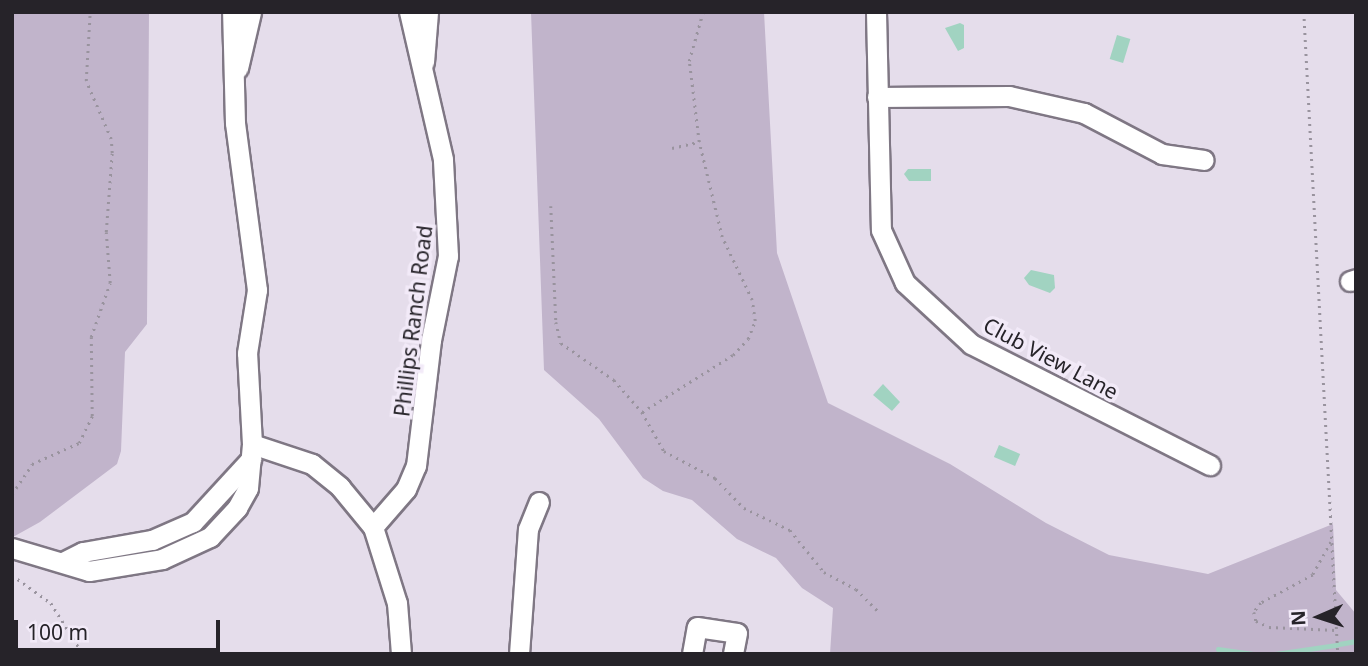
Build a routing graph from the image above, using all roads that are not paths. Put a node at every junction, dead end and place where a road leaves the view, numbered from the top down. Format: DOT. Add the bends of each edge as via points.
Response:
graph roads {
  1 [pos="232,12"];
  2 [pos="251,12"];
  3 [pos="409,12"];
  4 [pos="428,12"];
  5 [pos="876,12"];
  6 [pos="424,66"];
  7 [pos="234,79"];
  8 [pos="877,97"];
  9 [pos="1204,160"];
  10 [pos="252,452"];
  11 [pos="1210,465"];
  12 [pos="538,502"];
  13 [pos="373,527"];
  14 [pos="12,548"];
  15 [pos="401,654"];
  16 [pos="519,654"];
  17 [pos="692,654"];
  18 [pos="733,654"];
  1 -- 7 [label="street"];
  2 -- 7 [label="street"];
  3 -- 6 [label="street, Phillips Ranch Road"];
  4 -- 6 [label="street, Phillips Ranch Road"];
  5 -- 8 [label="street, Club View Lane"];
  6 -- 13 [label="street, Phillips Ranch Road" via="443,159 448,256 431,340 415,466 406,489"];
  7 -- 10 [label="street" via="235,123 257,290 247,367"];
  8 -- 9 [label="street" via="1009,96 1084,113 1162,154"];
  8 -- 11 [label="street, Club View Lane" via="881,230 905,283 971,344"];
  10 -- 13 [label="street" via="312,464 340,487"];
  10 -- 14 [label="street" via="193,522 152,540 83,552 65,561"];
  12 -- 16 [label="street" via="527,529"];
  13 -- 15 [label="street" via="397,603"];
  17 -- 18 [label="street" via="697,627 737,632"];
}
